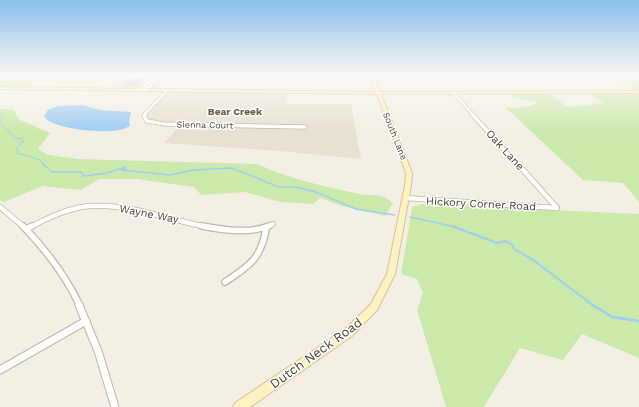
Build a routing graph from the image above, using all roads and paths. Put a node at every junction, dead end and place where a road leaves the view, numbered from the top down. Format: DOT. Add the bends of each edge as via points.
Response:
graph roads {
  1 [pos="163,94"];
  2 [pos="379,94"];
  3 [pos="455,94"];
  4 [pos="305,127"];
  5 [pos="406,198"];
  6 [pos="0,207"];
  7 [pos="557,208"];
  8 [pos="273,224"];
  9 [pos="26,229"];
  10 [pos="266,229"];
  11 [pos="226,282"];
  12 [pos="86,321"];
  13 [pos="0,370"];
  14 [pos="115,407"];
  15 [pos="239,407"];
  1 -- 4 [label="street, Sienna Court" via="145,113 147,121 165,124"];
  2 -- 5 [label="main road, South Lane" via="407,166 409,178"];
  3 -- 7 [label="street, Oak Lane"];
  5 -- 7 [label="street, Hickory Corner Road"];
  5 -- 15 [label="main road, Dutch Neck Road" via="391,274 374,307 348,333"];
  6 -- 9 [label="street"];
  8 -- 10 [label="street, Wayne Way"];
  9 -- 10 [label="street, Wayne Way" via="63,212 98,206 232,230 249,232"];
  9 -- 12 [label="street" via="52,259"];
  10 -- 11 [label="street" via="260,255"];
  12 -- 13 [label="street"];
  12 -- 14 [label="street" via="108,379"];
}
